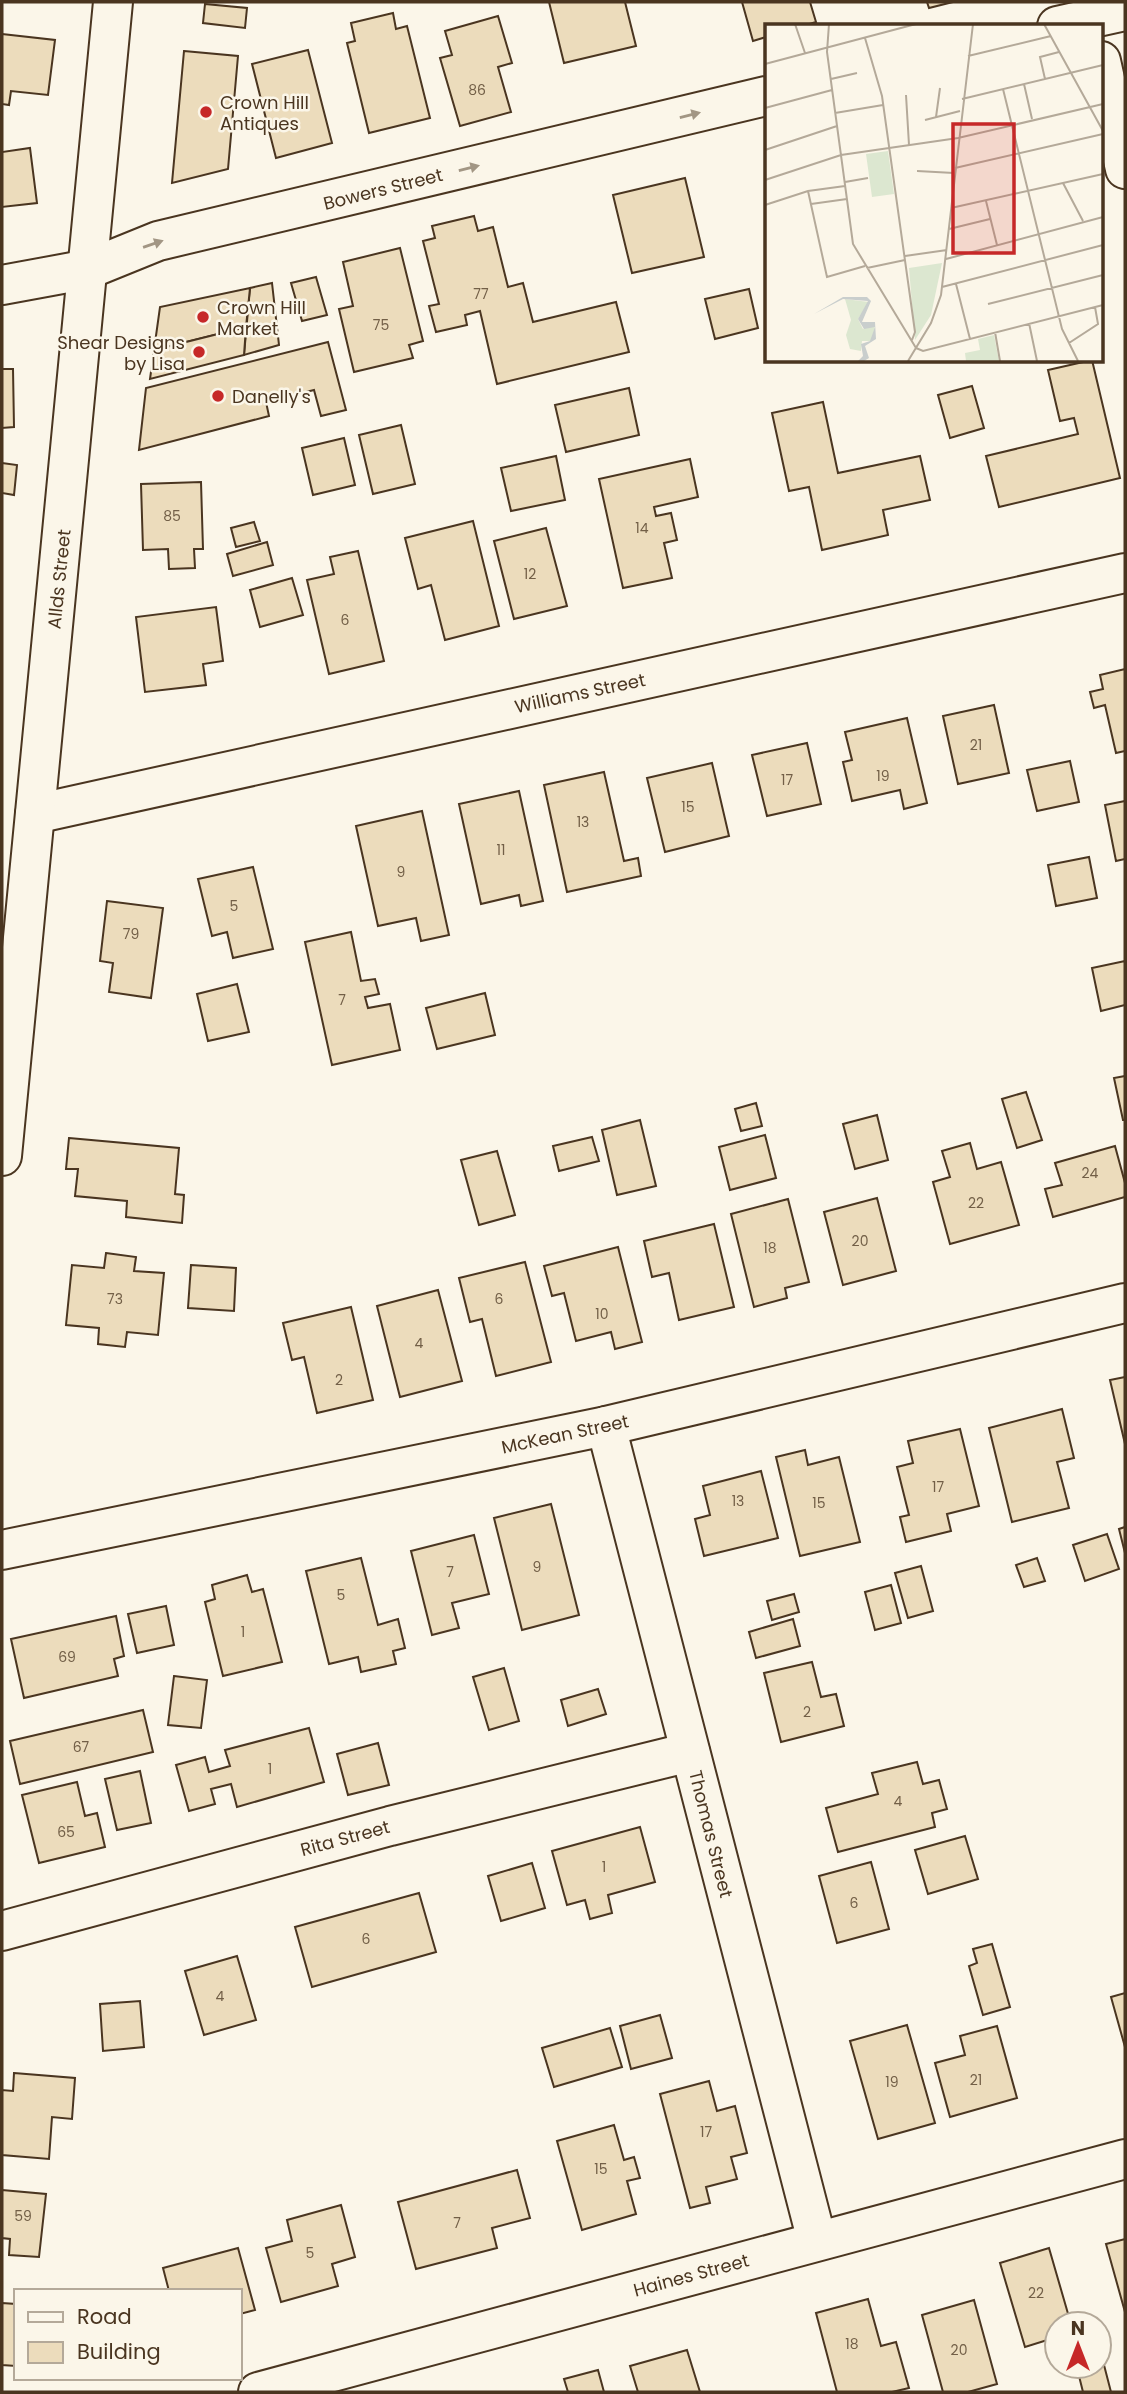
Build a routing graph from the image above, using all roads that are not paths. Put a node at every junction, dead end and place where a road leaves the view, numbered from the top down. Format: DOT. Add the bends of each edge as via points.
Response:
graph roads {
  1 [pos="114,2"];
  2 [pos="1102,66"];
  3 [pos="765,96"];
  4 [pos="1125,169"];
  5 [pos="89,268"];
  6 [pos="2,285"];
  7 [pos="1125,573"];
  8 [pos="35,814"];
  9 [pos="13,909"];
  10 [pos="2,1156"];
  11 [pos="1125,1303"];
  12 [pos="606,1426"];
  13 [pos="2,1550"];
  14 [pos="690,1752"];
  15 [pos="2,1931"];
  16 [pos="1125,2159"];
  17 [pos="817,2241"];
  18 [pos="258,2392"];
  1 -- 5 [label="street, Allds Street"];
  2 -- 4 [label="street"];
  5 -- 3 [label="street, Bowers Street, one-way" via="158,242"];
  5 -- 6 [label="street, Bowers Street"];
  5 -- 8 [label="street, Allds Street"];
  7 -- 8 [label="street, Williams Street"];
  8 -- 9 [label="street, Allds Street"];
  9 -- 10 [label="street, Allds Street"];
  11 -- 12 [label="street, McKean Street"];
  12 -- 13 [label="street, McKean Street"];
  12 -- 14 [label="street, Thomas Street"];
  14 -- 15 [label="street, Rita Street" via="390,1826"];
  14 -- 17 [label="street, Thomas Street"];
  16 -- 17 [label="street, Haines Street"];
  17 -- 18 [label="street, Haines Street"];
}
